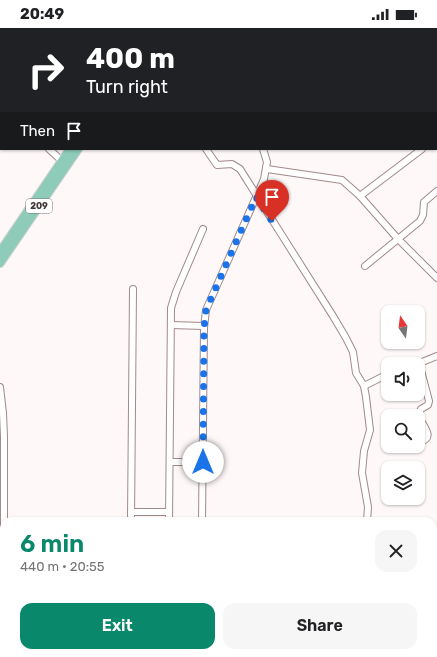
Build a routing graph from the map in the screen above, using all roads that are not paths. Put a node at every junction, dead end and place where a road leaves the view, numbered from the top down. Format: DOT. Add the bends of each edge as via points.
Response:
graph roads {
  1 [pos="50,150"];
  2 [pos="69,150"];
  3 [pos="77,150"];
  4 [pos="207,150"];
  5 [pos="263,150"];
  6 [pos="421,150"];
  7 [pos="62,160"];
  8 [pos="267,169"];
  9 [pos="437,191"];
  10 [pos="360,196"];
  11 [pos="256,197"];
  12 [pos="203,229"];
  13 [pos="398,239"];
  14 [pos="0,252"];
  15 [pos="0,262"];
  16 [pos="365,266"];
  17 [pos="437,278"];
  18 [pos="133,289"];
  19 [pos="171,325"];
  20 [pos="204,326"];
  21 [pos="437,356"];
  22 [pos="425,361"];
  23 [pos="381,378"];
  24 [pos="364,386"];
  25 [pos="0,387"];
  26 [pos="425,388"];
  27 [pos="421,409"];
  28 [pos="425,428"];
  29 [pos="425,441"];
  30 [pos="170,462"];
  31 [pos="203,462"];
  32 [pos="2,508"];
  33 [pos="131,512"];
  34 [pos="170,512"];
  35 [pos="131,517"];
  36 [pos="170,517"];
  37 [pos="202,517"];
  38 [pos="367,517"];
  1 -- 7 [label="street"];
  2 -- 7 [label="main road, 209"];
  3 -- 15 [label="main road, 209"];
  4 -- 11 [label="street" via="217,165 232,164 240,169"];
  5 -- 8 [label="street"];
  6 -- 10 [label="street"];
  7 -- 14 [label="main road, 209"];
  8 -- 10 [label="street" via="342,180"];
  8 -- 11 [label="street"];
  9 -- 13 [label="street" via="424,202 420,221"];
  10 -- 13 [label="street"];
  11 -- 20 [label="street" via="206,310"];
  11 -- 24 [label="street" via="346,338 354,358 356,373"];
  12 -- 19 [label="street" via="176,292 171,308"];
  13 -- 16 [label="street"];
  13 -- 17 [label="street"];
  18 -- 33 [label="street"];
  19 -- 20 [label="street"];
  19 -- 30 [label="street"];
  20 -- 31 [label="street"];
  21 -- 22 [label="street"];
  23 -- 24 [label="street"];
  24 -- 38 [label="street" via="370,430 362,464"];
  25 -- 32 [label="street" via="4,436"];
  26 -- 27 [label="street" via="429,401 428,405"];
  28 -- 29 [label="street" via="430,437"];
  30 -- 31 [label="street"];
  30 -- 34 [label="street"];
  31 -- 37 [label="street"];
  33 -- 34 [label="street"];
  33 -- 35 [label="street"];
  34 -- 36 [label="street"];
}
